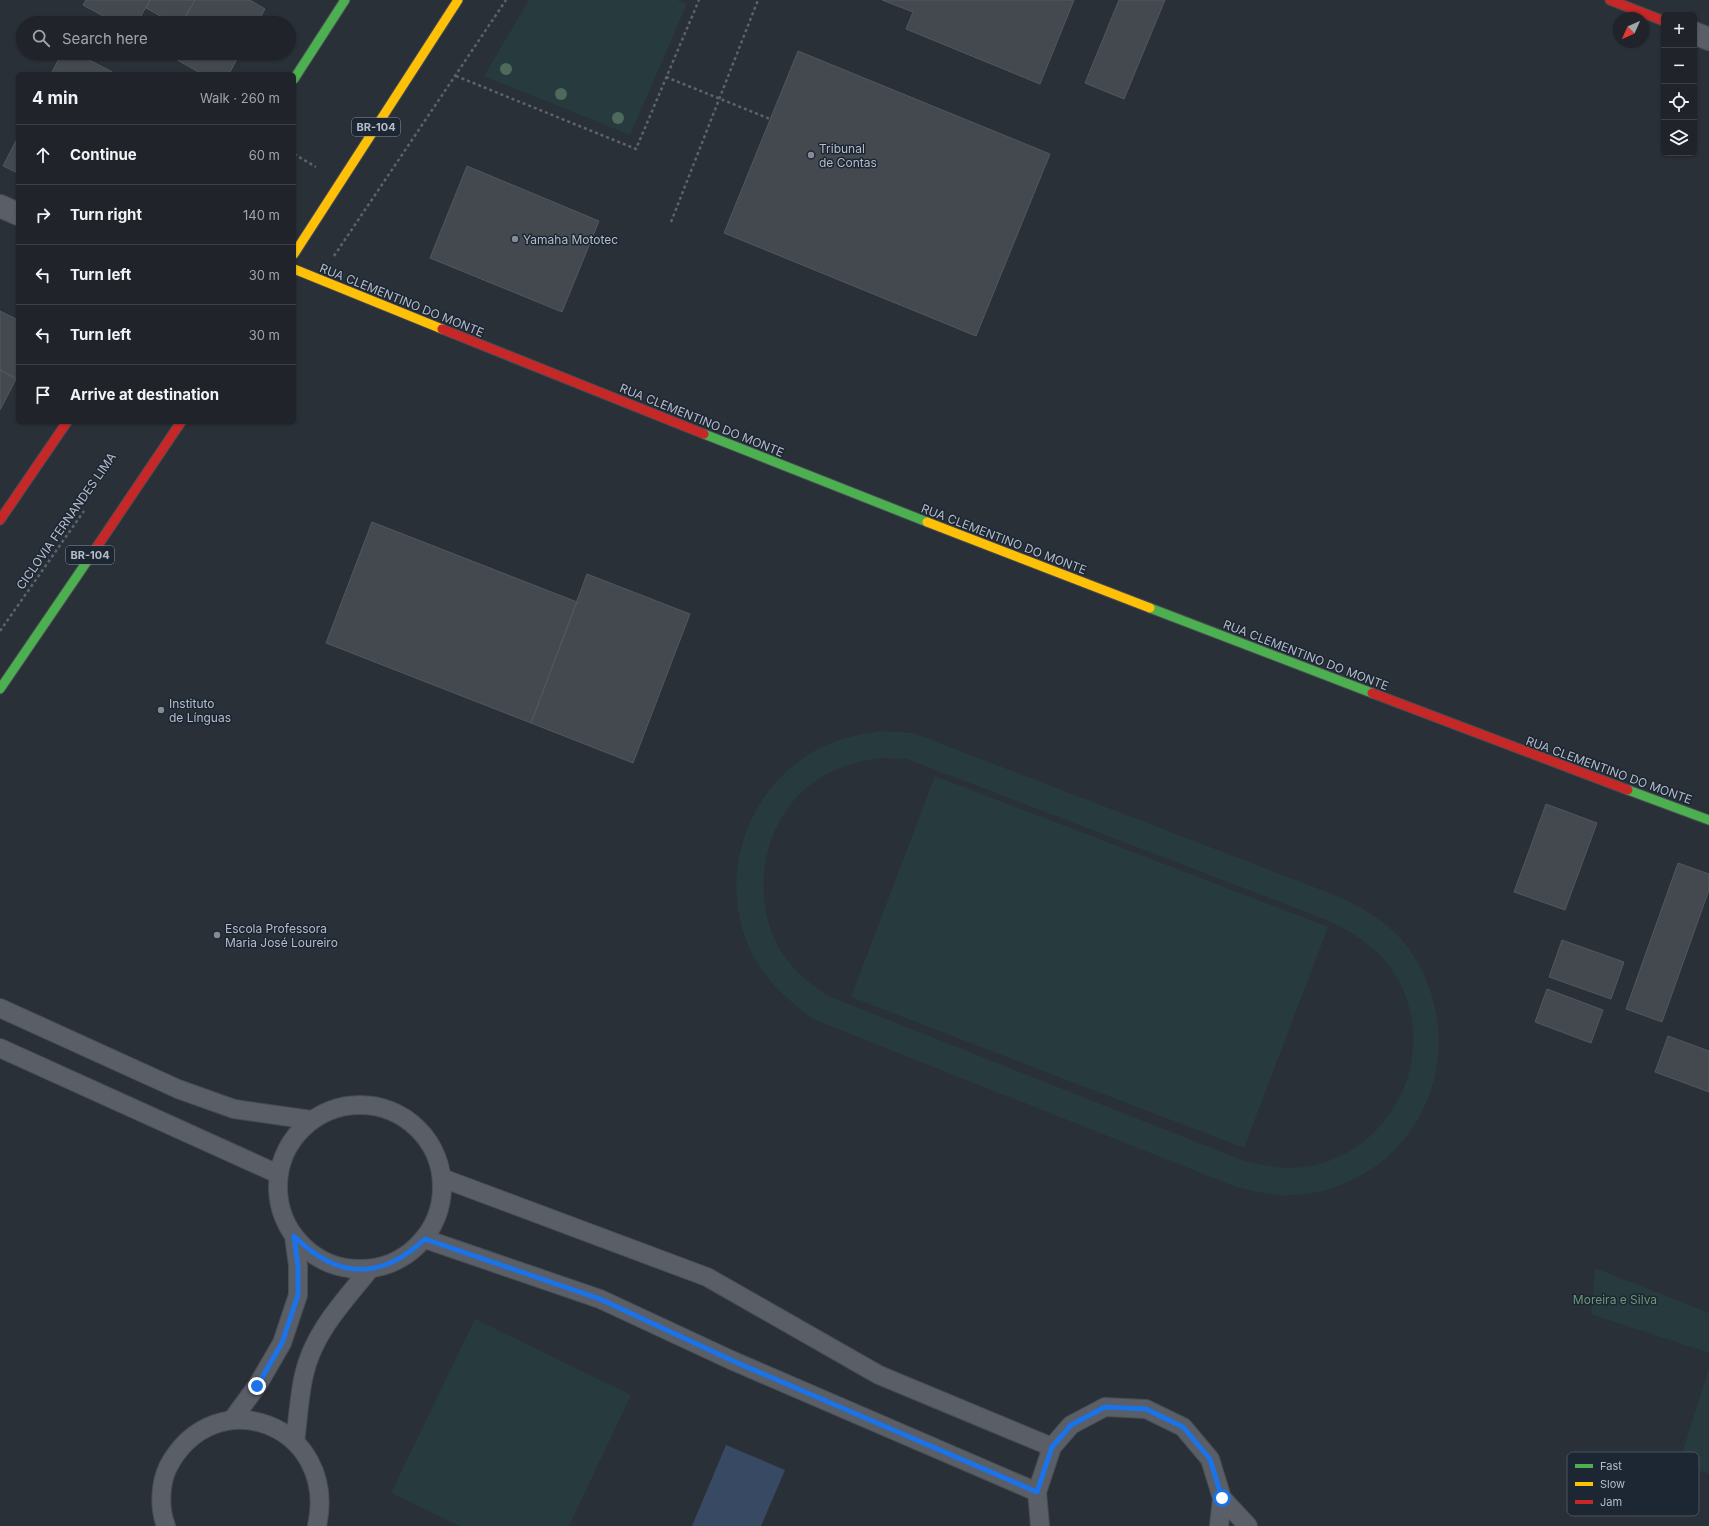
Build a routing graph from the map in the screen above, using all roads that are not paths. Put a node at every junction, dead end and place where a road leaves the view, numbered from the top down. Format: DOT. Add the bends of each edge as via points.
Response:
graph roads {
  1 [pos="345,0"];
  2 [pos="458,0"];
  3 [pos="1610,0"];
  4 [pos="1661,20"];
  5 [pos="1697,34"];
  6 [pos="1709,39"];
  7 [pos="296,75"];
  8 [pos="0,206"];
  9 [pos="16,213"];
  10 [pos="296,251"];
  11 [pos="296,270"];
  12 [pos="66,424"];
  13 [pos="180,424"];
  14 [pos="0,520"];
  15 [pos="0,689"];
  16 [pos="1709,820"];
  17 [pos="0,1008"];
  18 [pos="0,1048"];
  19 [pos="310,1120"];
  20 [pos="278,1174"];
  21 [pos="442,1178"];
  22 [pos="294,1236"];
  23 [pos="425,1239"];
  24 [pos="370,1269"];
  25 [pos="232,1420"];
  26 [pos="295,1442"];
  27 [pos="1052,1447"];
  28 [pos="1037,1492"];
  29 [pos="1222,1498"];
  30 [pos="166,1526"];
  31 [pos="317,1526"];
  32 [pos="1040,1526"];
  33 [pos="1219,1526"];
  34 [pos="1248,1526"];
  1 -- 7 [label="main road"];
  2 -- 10 [label="main road, BR-104"];
  3 -- 4 [label="main road"];
  5 -- 6 [label="street"];
  8 -- 9 [label="street"];
  11 -- 16 [label="main road, RUA CLEMENTINO DO MONTE" via="806,475 1396,703"];
  12 -- 14 [label="main road"];
  13 -- 15 [label="main road, BR-104"];
  17 -- 19 [label="lane" via="178,1089 234,1109"];
  18 -- 20 [label="lane"];
  19 -- 20 [label="lane" via="295,1135 284,1154"];
  19 -- 21 [label="lane" via="329,1110 350,1104 372,1105 392,1111 411,1122 426,1138 437,1157"];
  20 -- 22 [label="lane" via="278,1196 283,1217"];
  21 -- 23 [label="lane" via="442,1199 436,1220"];
  21 -- 27 [label="lane" via="707,1277 879,1374"];
  22 -- 24 [label="lane" via="308,1251 327,1262 348,1269"];
  22 -- 25 [label="lane" via="298,1295 282,1343 257,1386"];
  23 -- 24 [label="lane" via="391,1264"];
  23 -- 28 [label="lane" via="600,1299 731,1360"];
  24 -- 26 [label="lane" via="326,1325 313,1347 304,1374"];
  25 -- 26 [label="lane" via="255,1421 276,1428"];
  25 -- 30 [label="lane" via="210,1426 190,1438 175,1454 164,1475 161,1497"];
  26 -- 31 [label="lane" via="309,1459 318,1480 321,1503"];
  27 -- 28 [label="lane"];
  27 -- 29 [label="lane" via="1071,1425 1105,1407 1146,1409 1188,1432 1210,1459"];
  28 -- 32 [label="lane"];
  29 -- 33 [label="lane"];
  29 -- 34 [label="lane"];
}
